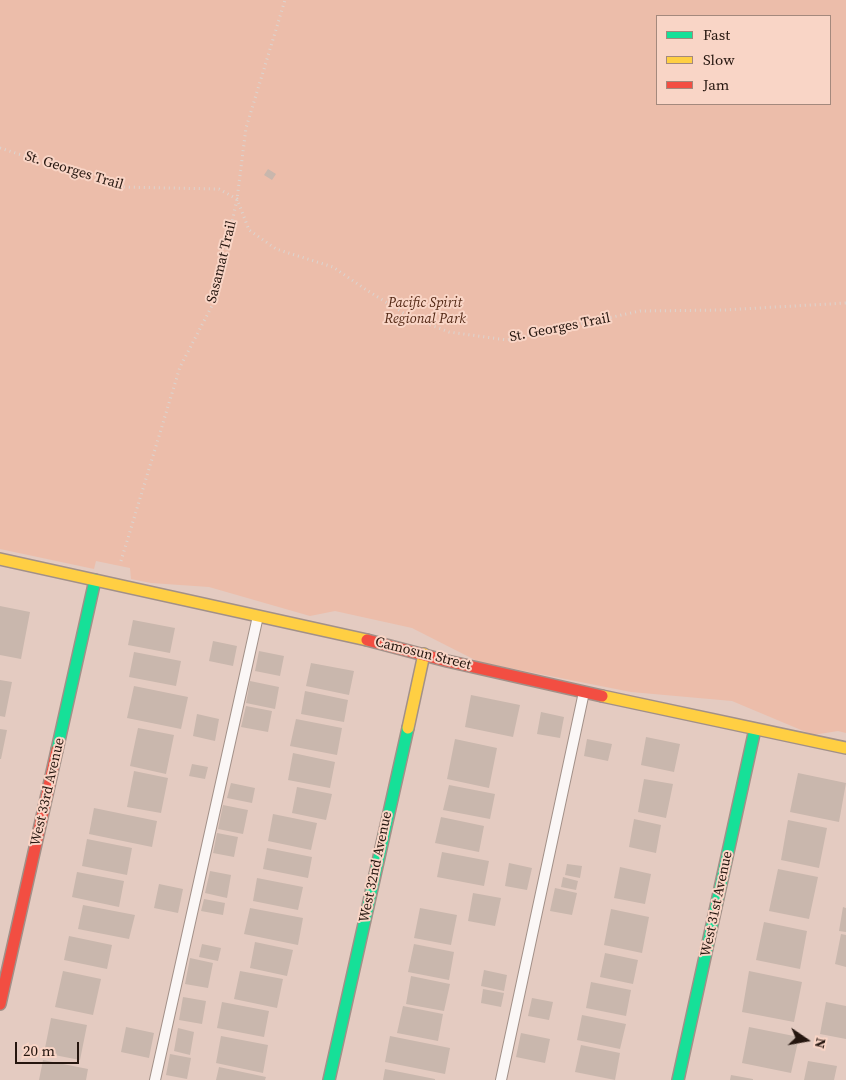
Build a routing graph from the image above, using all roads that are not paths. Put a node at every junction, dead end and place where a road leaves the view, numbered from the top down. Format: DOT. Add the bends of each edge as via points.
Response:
graph roads {
  1 [pos="0,559"];
  2 [pos="95,580"];
  3 [pos="259,615"];
  4 [pos="424,654"];
  5 [pos="584,692"];
  6 [pos="755,729"];
  7 [pos="846,748"];
  8 [pos="0,1004"];
  9 [pos="155,1080"];
  10 [pos="330,1080"];
  11 [pos="501,1080"];
  12 [pos="678,1080"];
  1 -- 2 [label="street, Camosun Street"];
  2 -- 3 [label="street, Camosun Street"];
  2 -- 8 [label="street, West 33rd Avenue"];
  3 -- 4 [label="street, Camosun Street"];
  3 -- 9 [label="lane"];
  4 -- 5 [label="street, Camosun Street"];
  4 -- 10 [label="street, West 32nd Avenue"];
  5 -- 6 [label="street, Camosun Street"];
  5 -- 11 [label="lane"];
  6 -- 7 [label="street, Camosun Street"];
  6 -- 12 [label="street, West 31st Avenue"];
}
